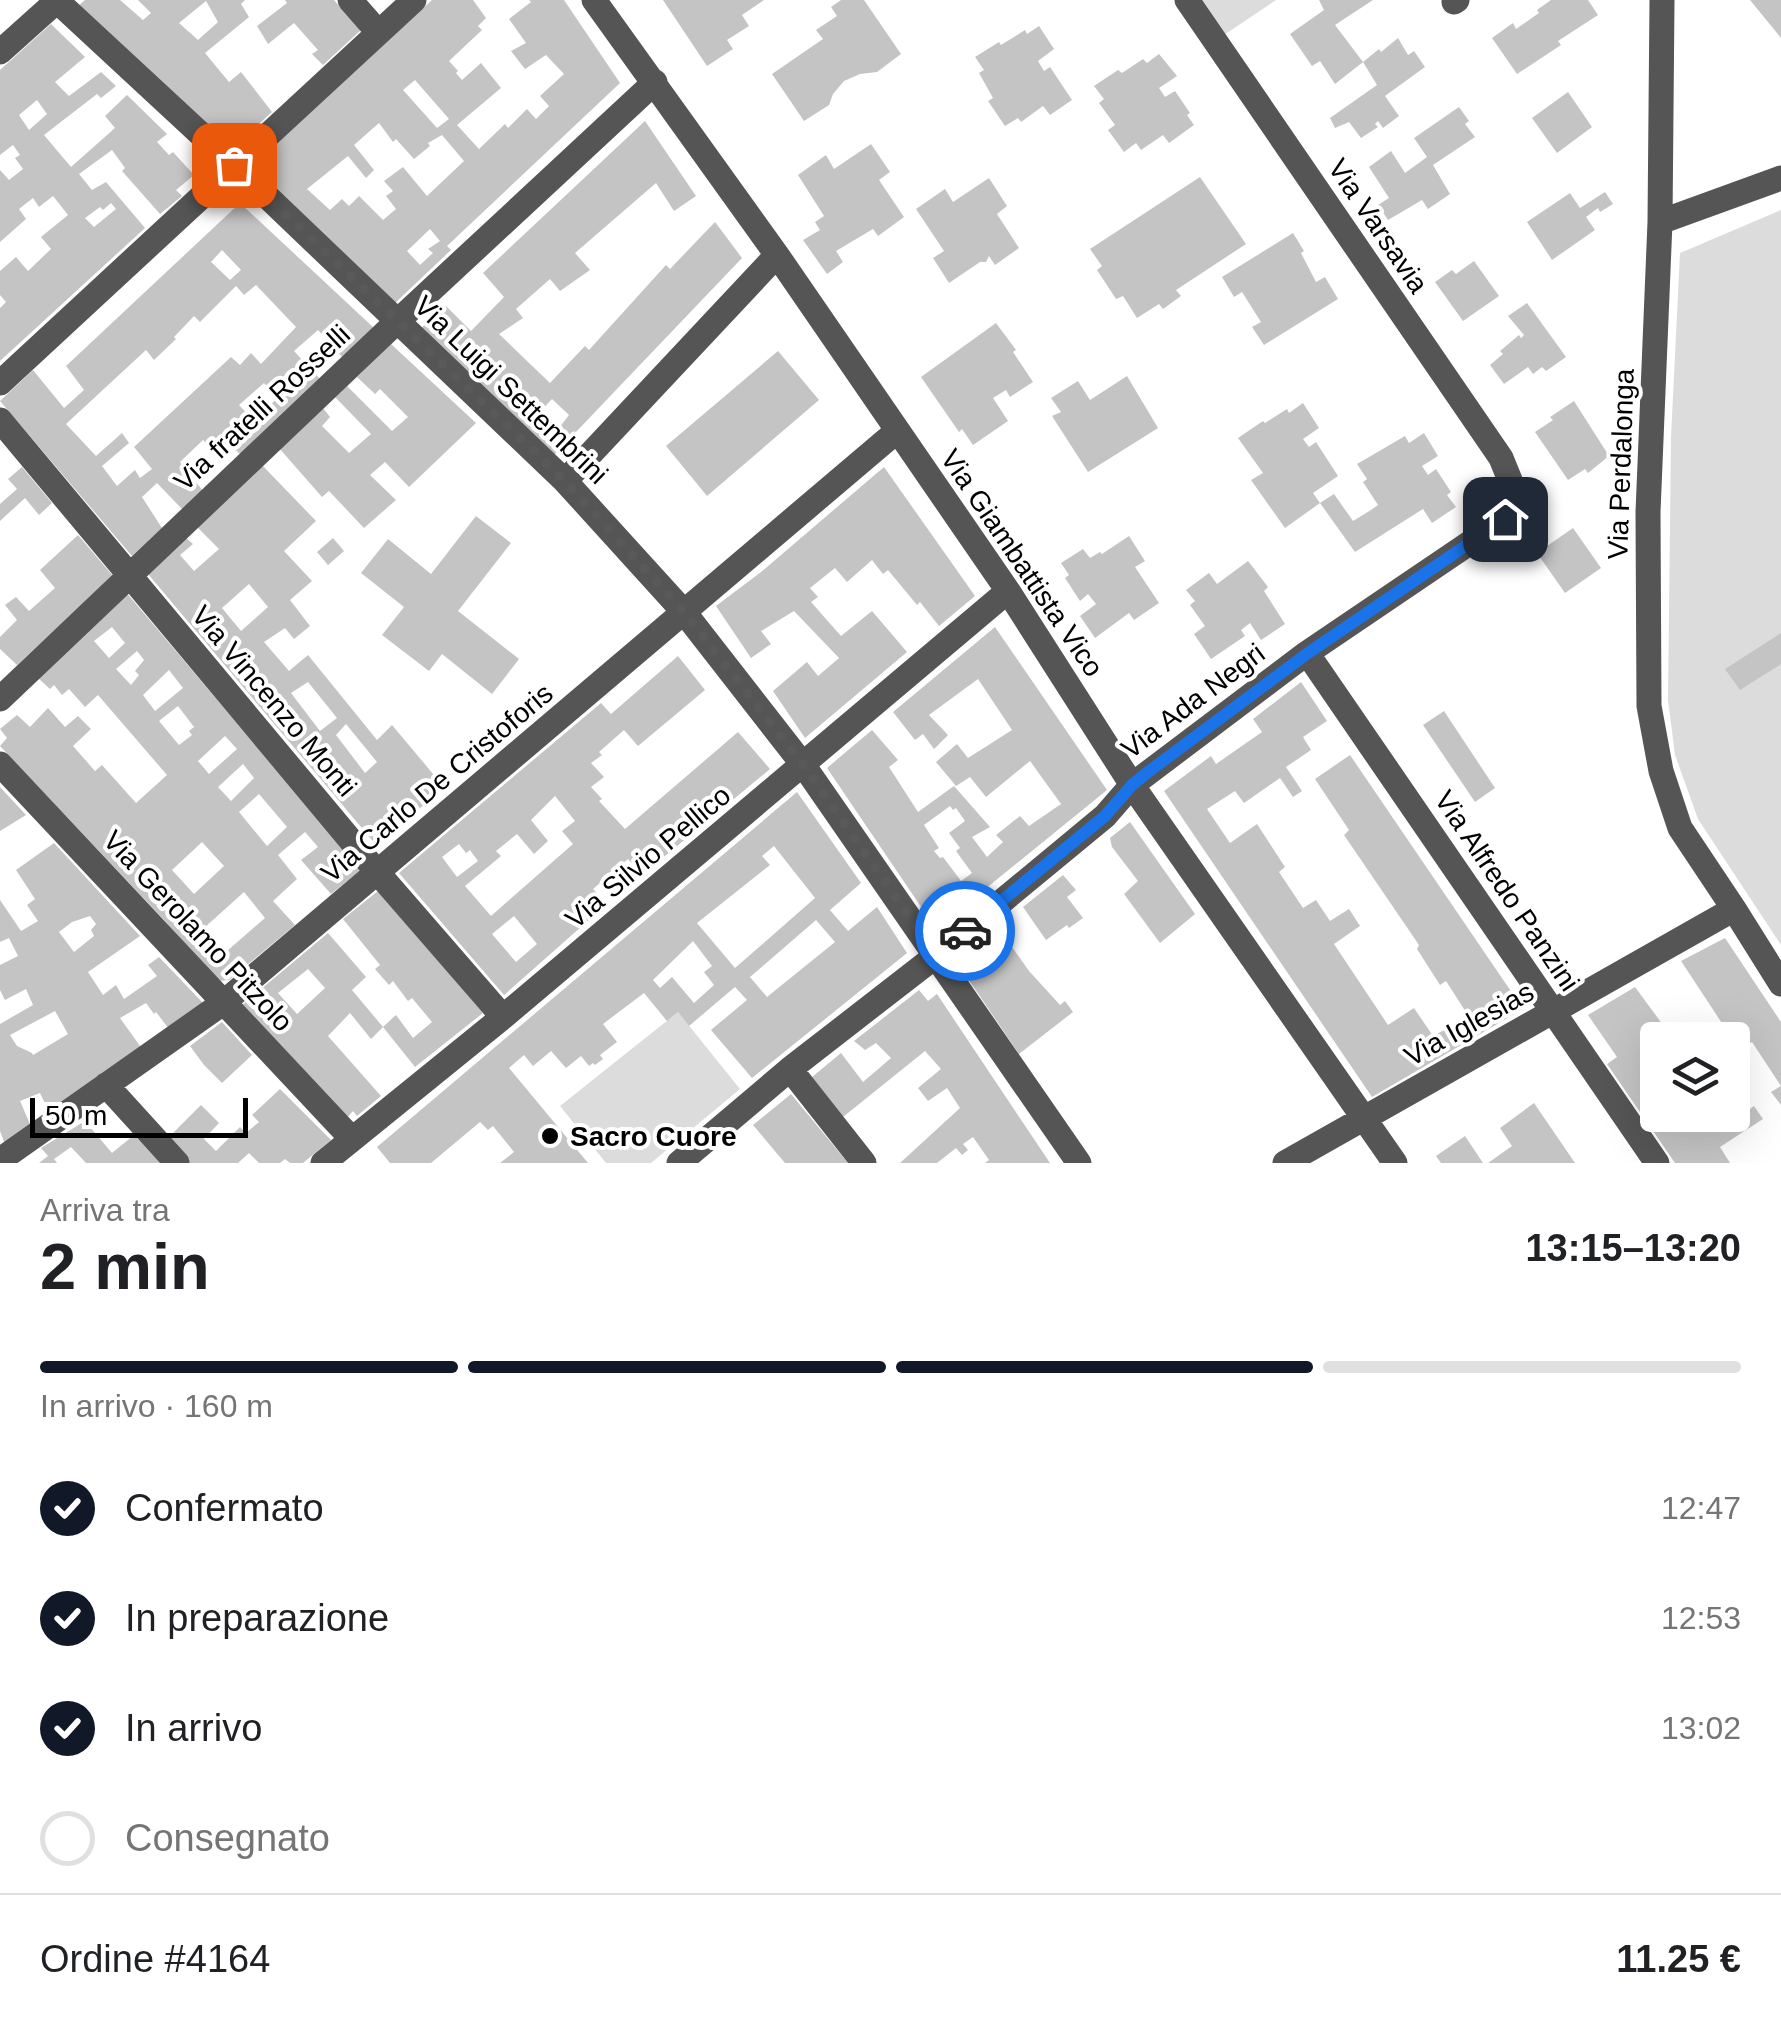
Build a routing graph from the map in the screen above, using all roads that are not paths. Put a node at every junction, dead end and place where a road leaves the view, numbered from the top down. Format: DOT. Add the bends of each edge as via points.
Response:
graph roads {
  1 [pos="57,0"];
  2 [pos="350,0"];
  3 [pos="414,0"];
  4 [pos="594,0"];
  5 [pos="1186,0"];
  6 [pos="1662,0"];
  7 [pos="378,32"];
  8 [pos="0,52"];
  9 [pos="655,82"];
  10 [pos="234,165"];
  11 [pos="1781,178"];
  12 [pos="1660,222"];
  13 [pos="778,255"];
  14 [pos="397,322"];
  15 [pos="0,383"];
  16 [pos="0,420"];
  17 [pos="897,431"];
  18 [pos="565,481"];
  19 [pos="1514,490"];
  20 [pos="130,574"];
  21 [pos="1008,590"];
  22 [pos="684,612"];
  23 [pos="1308,653"];
  24 [pos="0,699"];
  25 [pos="0,764"];
  26 [pos="804,766"];
  27 [pos="1132,785"];
  28 [pos="378,873"];
  29 [pos="1734,909"];
  30 [pos="936,955"];
  31 [pos="1781,984"];
  32 [pos="224,1003"];
  33 [pos="1554,1012"];
  34 [pos="504,1018"];
  35 [pos="790,1069"];
  36 [pos="106,1085"];
  37 [pos="1364,1117"];
  38 [pos="352,1138"];
  39 [pos="0,1160"];
  40 [pos="177,1163"];
  41 [pos="322,1163"];
  42 [pos="679,1163"];
  43 [pos="864,1163"];
  44 [pos="1078,1163"];
  45 [pos="1286,1163"];
  46 [pos="1395,1163"];
  47 [pos="1657,1163"];
  1 -- 8 [label="street"];
  1 -- 10 [label="street, Via Luigi Settembrini"];
  2 -- 7 [label="street"];
  3 -- 7 [label="street"];
  4 -- 9 [label="street, Via Giambattista Vico"];
  5 -- 19 [label="street, Via Varsavia" via="1501,458"];
  6 -- 12 [label="street, Via Perdalonga"];
  7 -- 10 [label="street"];
  9 -- 13 [label="street, Via Giambattista Vico"];
  9 -- 14 [label="street, Via fratelli Rosselli"];
  10 -- 14 [label="street, Via Luigi Settembrini"];
  10 -- 15 [label="street"];
  11 -- 12 [label="street"];
  12 -- 29 [label="street, Via Perdalonga" via="1648,512 1649,706 1680,828"];
  13 -- 17 [label="street, Via Giambattista Vico"];
  13 -- 18 [label="street"];
  14 -- 18 [label="street, Via Luigi Settembrini"];
  14 -- 20 [label="street, Via fratelli Rosselli"];
  16 -- 20 [label="street, Via Vincenzo Monti"];
  17 -- 21 [label="street, Via Giambattista Vico"];
  17 -- 22 [label="street, Via Carlo De Cristoforis"];
  18 -- 22 [label="street, Via Luigi Settembrini"];
  19 -- 23 [label="street, Via Ada Negri" via="1505,519"];
  20 -- 24 [label="street, Via fratelli Rosselli"];
  20 -- 28 [label="street, Via Vincenzo Monti"];
  21 -- 26 [label="street, Via Silvio Pellico"];
  21 -- 27 [label="street, Via Giambattista Vico"];
  22 -- 26 [label="street, Via Luigi Settembrini"];
  22 -- 28 [label="street, Via Carlo De Cristoforis"];
  23 -- 27 [label="street, Via Ada Negri"];
  23 -- 33 [label="street, Via Alfredo Panzini"];
  25 -- 32 [label="street, Via Gerolamo Pitzolo"];
  26 -- 30 [label="street, Via Luigi Settembrini"];
  26 -- 34 [label="street, Via Silvio Pellico"];
  27 -- 30 [label="street, Via Ada Negri" via="1105,816"];
  27 -- 37 [label="street, Via Giambattista Vico"];
  28 -- 32 [label="street, Via Carlo De Cristoforis"];
  28 -- 34 [label="street, Via Vincenzo Monti"];
  29 -- 31 [label="street, Via Perdalonga"];
  29 -- 33 [label="street, Via Iglesias"];
  30 -- 35 [label="street, Via Ada Negri"];
  30 -- 44 [label="street, Via Luigi Settembrini"];
  32 -- 36 [label="street, Via Carlo De Cristoforis"];
  32 -- 38 [label="street, Via Gerolamo Pitzolo"];
  33 -- 37 [label="street, Via Iglesias"];
  33 -- 47 [label="street, Via Alfredo Panzini"];
  34 -- 38 [label="street, Via Silvio Pellico"];
  35 -- 42 [label="street, Via Ada Negri"];
  35 -- 43 [label="street"];
  36 -- 39 [label="street, Via Carlo De Cristoforis"];
  36 -- 40 [label="street"];
  37 -- 45 [label="street, Via Iglesias"];
  37 -- 46 [label="street, Via Giambattista Vico"];
  38 -- 41 [label="street, Via Silvio Pellico"];
}
